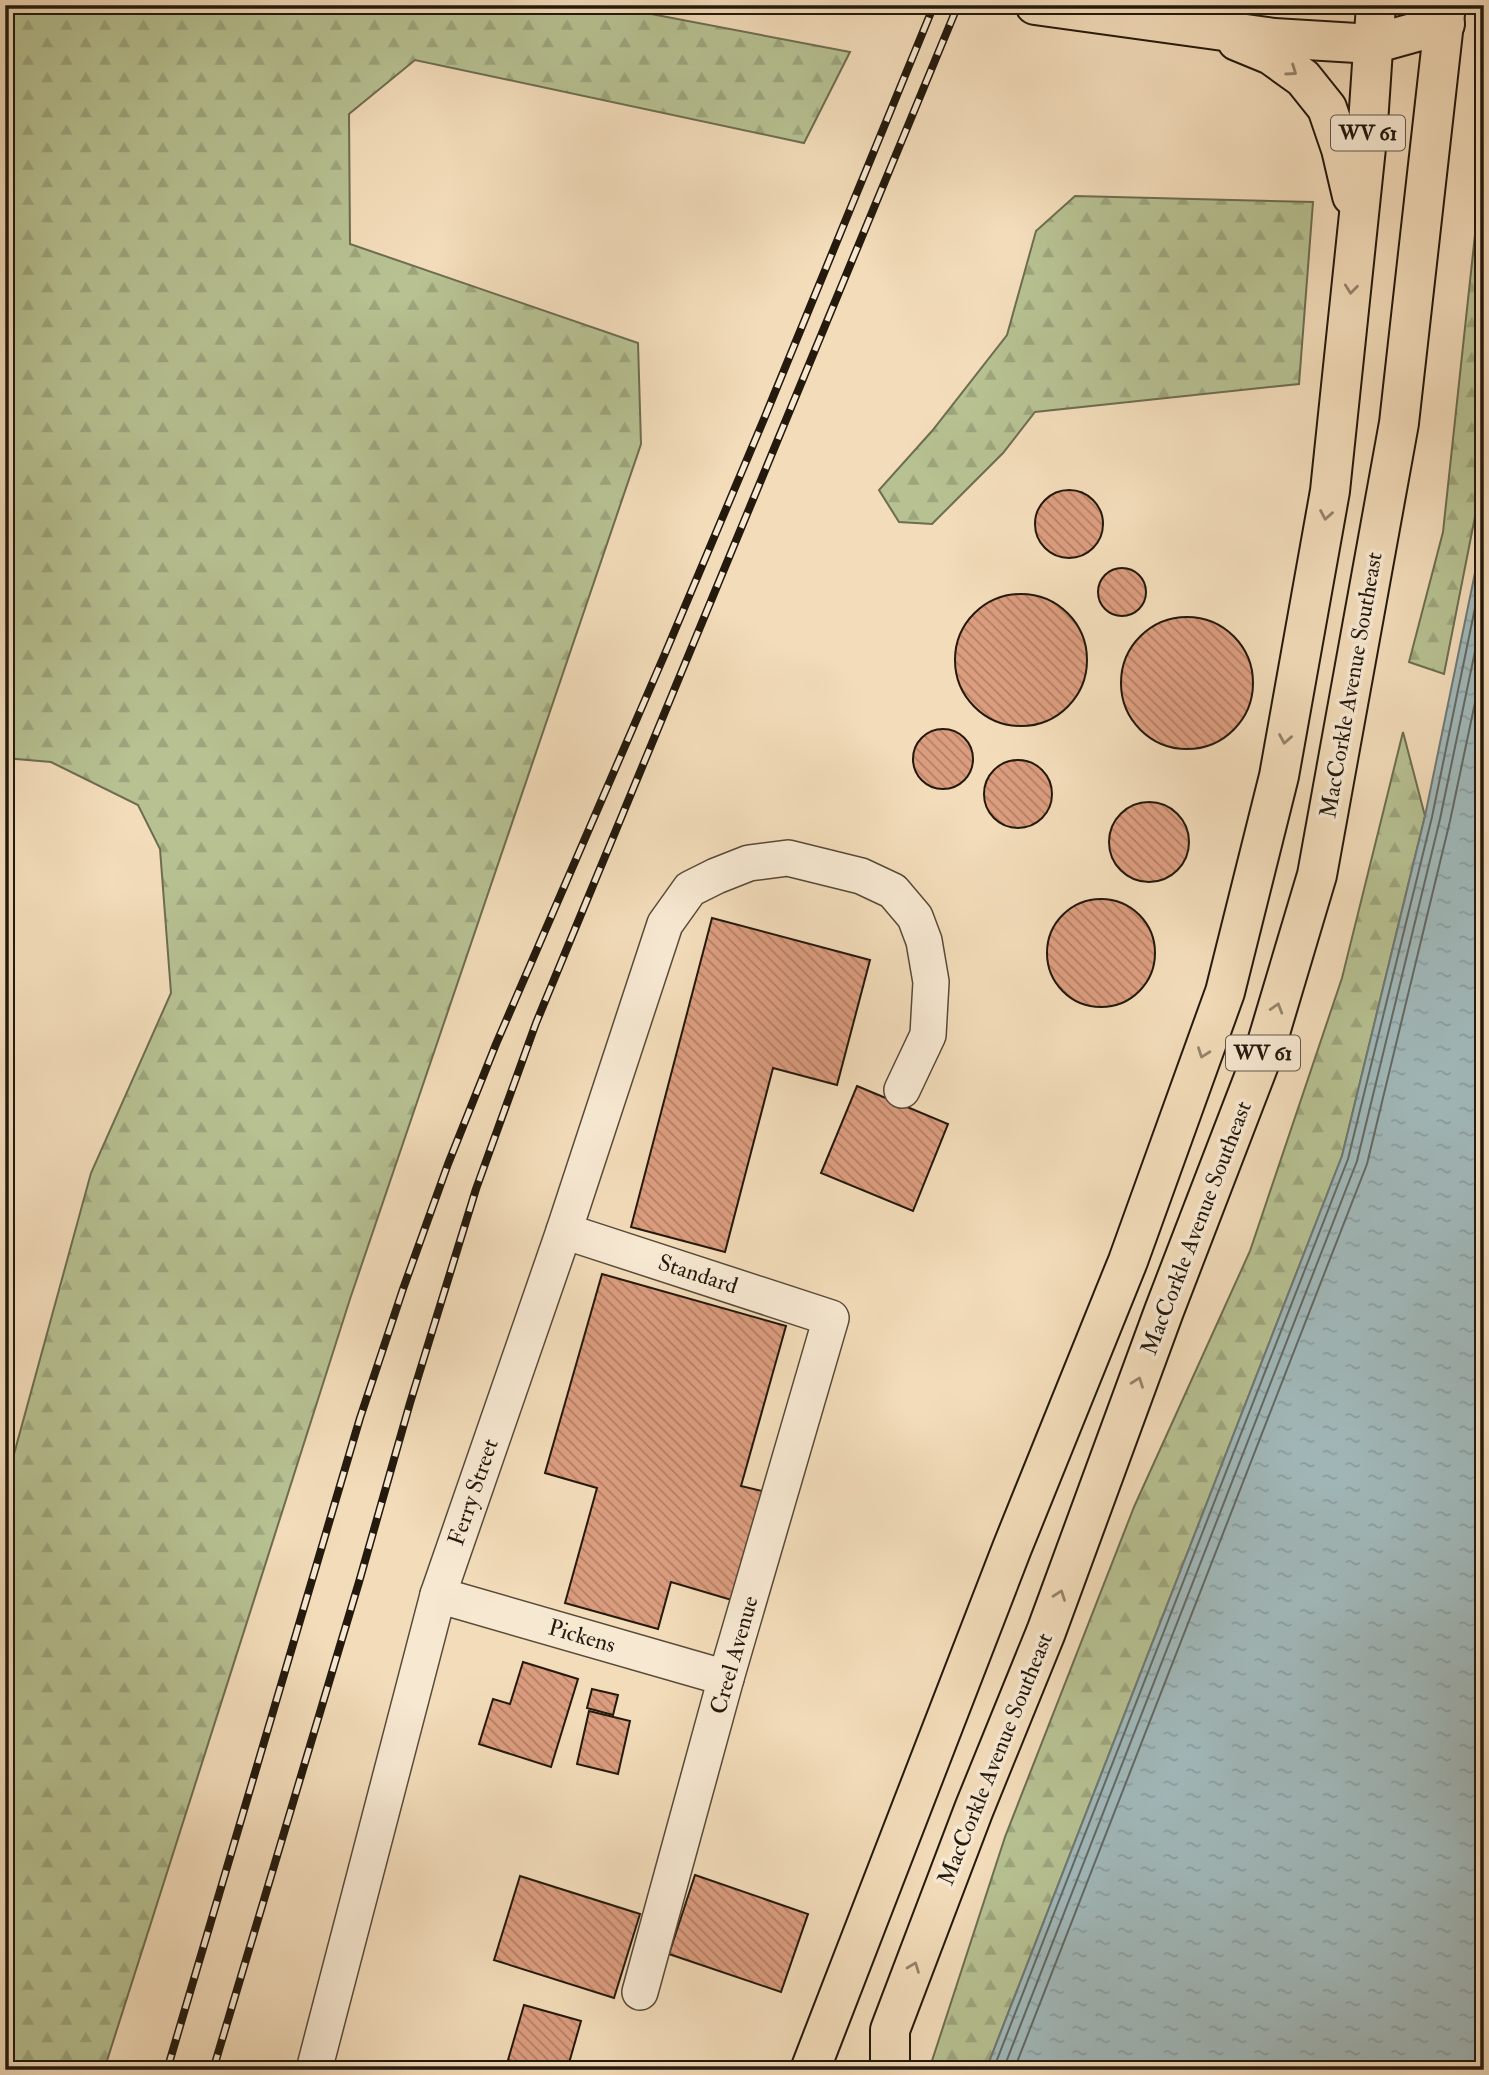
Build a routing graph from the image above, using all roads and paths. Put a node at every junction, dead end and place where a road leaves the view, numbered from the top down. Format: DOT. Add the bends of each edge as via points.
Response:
graph roads {
  1 [pos="1035,5"];
  2 [pos="1376,5"];
  3 [pos="1410,5"];
  4 [pos="1445,15"];
  5 [pos="1210,30"];
  6 [pos="1373,44"];
  7 [pos="1358,221"];
  8 [pos="902,1090"];
  9 [pos="564,1231"];
  10 [pos="831,1318"];
  11 [pos="438,1595"];
  12 [pos="726,1678"];
  13 [pos="640,1992"];
  14 [pos="890,2030"];
  15 [pos="314,2070"];
  16 [pos="810,2070"];
  17 [pos="860,2070"];
  18 [pos="888,2070"];
  1 -- 5 [label="main road"];
  2 -- 6 [label="main road, WV 61"];
  3 -- 4 [label="main road"];
  4 -- 6 [label="main road"];
  14 -- 4 [label="main road, MacCorkle Avenue Southeast / WV 61, one-way" via="1046,1632 1266,1046 1317,875 1399,423"];
  5 -- 6 [label="main road"];
  5 -- 7 [label="main road, one-way" via="1271,55 1303,78 1327,108"];
  6 -- 7 [label="main road, WV 61"];
  7 -- 16 [label="main road, WV 61, one-way" via="1330,491 1279,776 1225,992 1128,1261"];
  8 -- 9 [label="street, Ferry Street" via="928,1035 931,982 915,917 893,891 860,876 788,858 749,863 716,876 690,889 665,925"];
  9 -- 10 [label="street, Standard"];
  9 -- 11 [label="street, Ferry Street"];
  10 -- 12 [label="street, Creel Avenue"];
  11 -- 12 [label="street, Pickens"];
  11 -- 15 [label="street, Ferry Street"];
  12 -- 13 [label="street, Creel Avenue"];
  14 -- 17 [label="main road, WV 61"];
  14 -- 18 [label="main road, MacCorkle Avenue Southeast / WV 61"];
}
